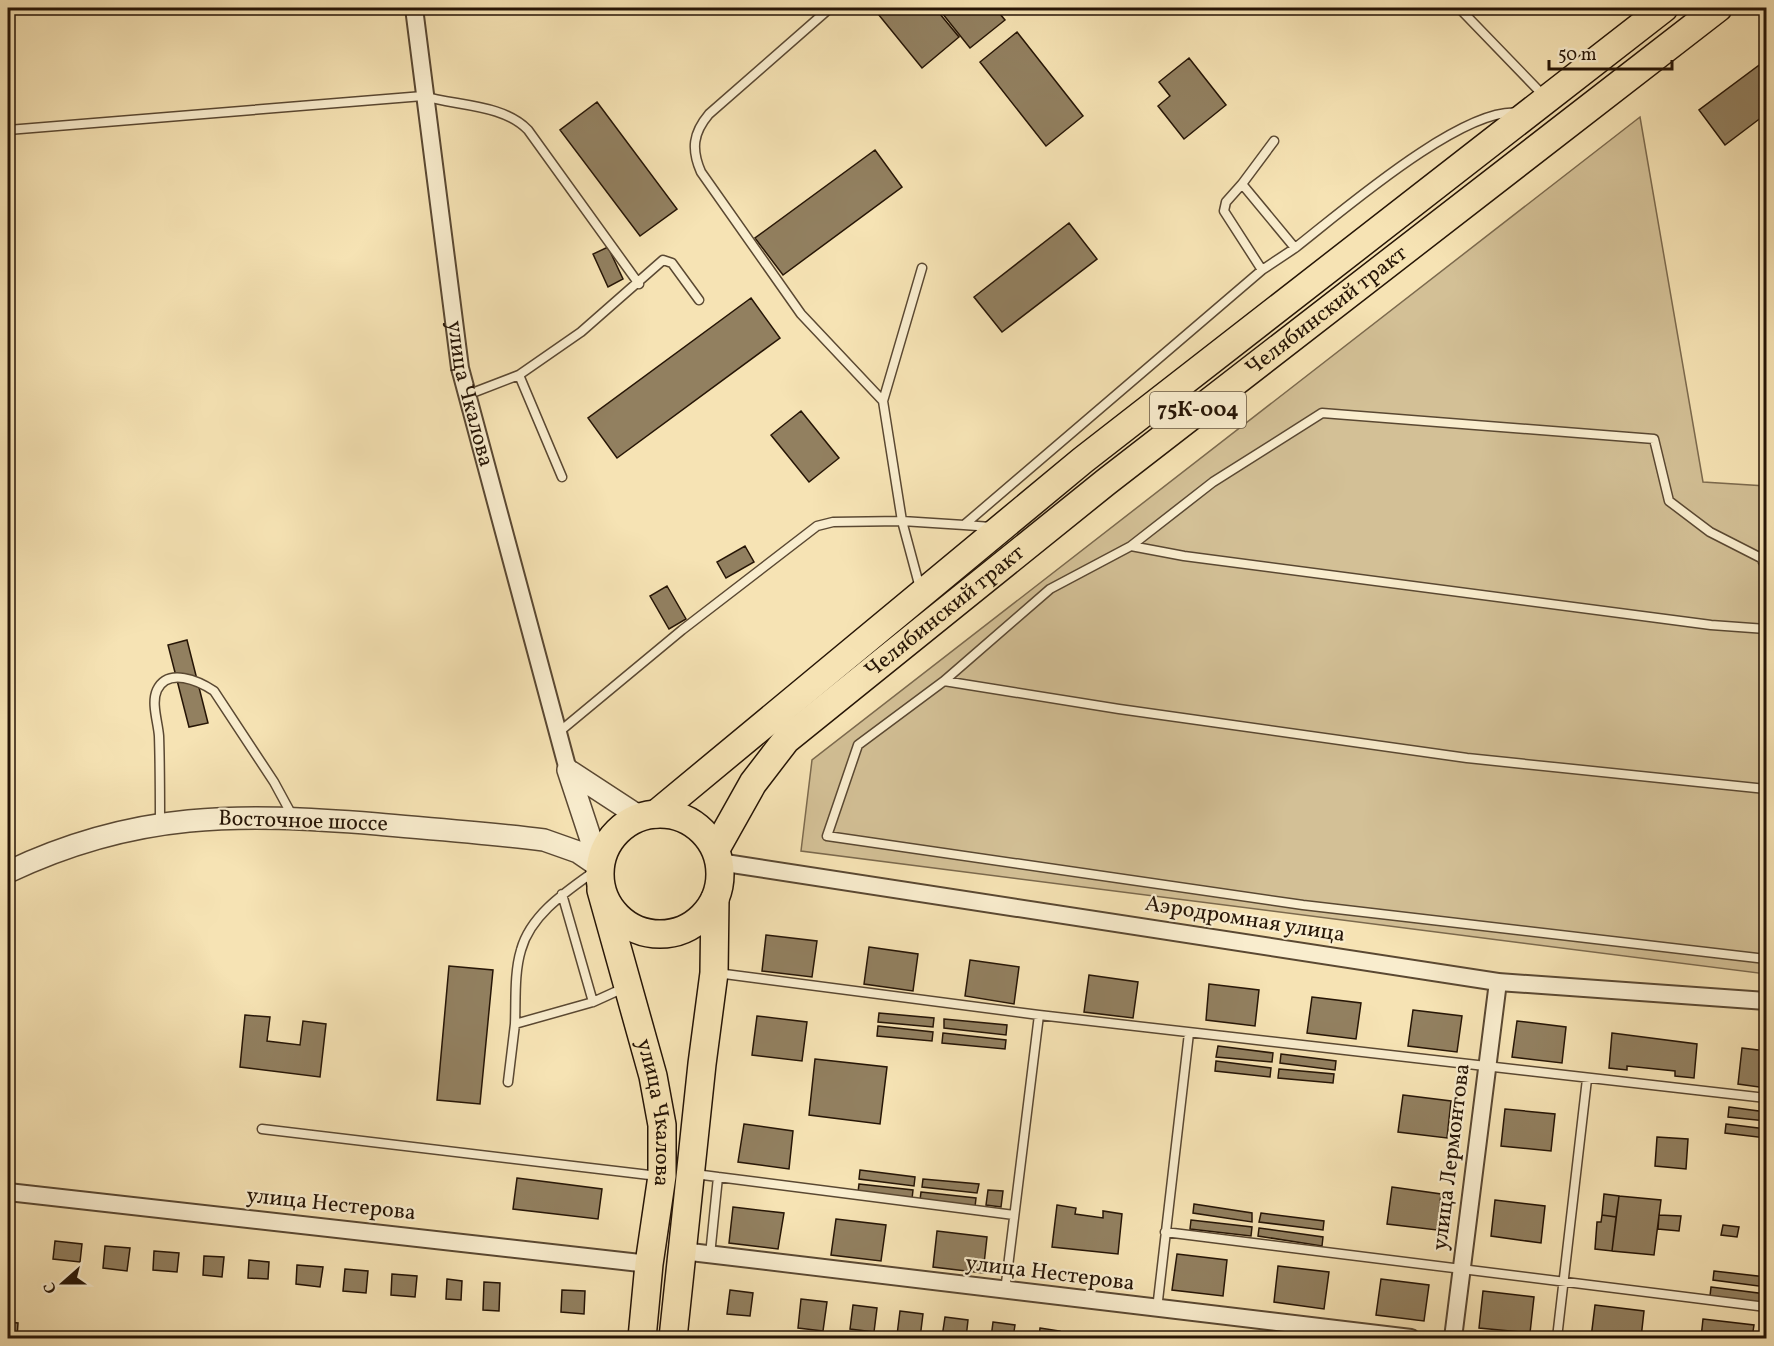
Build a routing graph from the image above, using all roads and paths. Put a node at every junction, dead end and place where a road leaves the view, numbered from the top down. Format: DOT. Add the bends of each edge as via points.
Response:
graph roads {
  1 [pos="414,8"];
  2 [pos="830,8"];
  3 [pos="1459,8"];
  4 [pos="1664,8"];
  5 [pos="1718,8"];
  6 [pos="423,96"];
  7 [pos="1536,106"];
  8 [pos="8,130"];
  9 [pos="1274,141"];
  10 [pos="1242,184"];
  11 [pos="1295,248"];
  12 [pos="922,268"];
  13 [pos="1262,270"];
  14 [pos="639,284"];
  15 [pos="699,300"];
  16 [pos="519,375"];
  17 [pos="466,395"];
  18 [pos="883,401"];
  19 [pos="562,477"];
  20 [pos="902,521"];
  21 [pos="964,525"];
  22 [pos="1001,528"];
  23 [pos="1131,546"];
  24 [pos="1767,567"];
  25 [pos="921,592"];
  26 [pos="1767,630"];
  27 [pos="944,681"];
  28 [pos="559,732"];
  29 [pos="568,770"];
  30 [pos="1767,789"];
  31 [pos="648,816"];
  32 [pos="293,818"];
  33 [pos="159,824"];
  34 [pos="717,855"];
  35 [pos="8,872"];
  36 [pos="600,879"];
  37 [pos="562,894"];
  38 [pos="715,900"];
  39 [pos="1767,959"];
  40 [pos="714,973"];
  41 [pos="1498,981"];
  42 [pos="627,987"];
  43 [pos="1767,1001"];
  44 [pos="593,1002"];
  45 [pos="1039,1015"];
  46 [pos="514,1024"];
  47 [pos="1189,1033"];
  48 [pos="1485,1068"];
  49 [pos="1587,1079"];
  50 [pos="508,1082"];
  51 [pos="1767,1098"];
  52 [pos="262,1129"];
  53 [pos="690,1174"];
  54 [pos="662,1176"];
  55 [pos="718,1177"];
  56 [pos="8,1192"];
  57 [pos="1014,1215"];
  58 [pos="1165,1232"];
  59 [pos="682,1251"];
  60 [pos="710,1255"];
  61 [pos="649,1264"];
  62 [pos="1461,1269"];
  63 [pos="1564,1281"];
  64 [pos="1005,1291"];
  65 [pos="1767,1307"];
  66 [pos="1157,1310"];
  67 [pos="642,1338"];
  68 [pos="673,1338"];
  69 [pos="1412,1338"];
  70 [pos="1453,1338"];
  71 [pos="1557,1338"];
  1 -- 6 [label="street, улица Чкалова"];
  2 -- 18 [label="lane" via="709,114 693,141 694,157 801,314"];
  3 -- 7 [label="lane"];
  4 -- 7 [label="main road, Челябинский тракт / 75К-004"];
  5 -- 34 [label="main road, Челябинский тракт / 75К-004" via="1106,482 786,740 753,783"];
  6 -- 8 [label="lane"];
  6 -- 14 [label="lane" via="495,110 519,121"];
  6 -- 17 [label="street, улица Чкалова"];
  7 -- 11 [label="lane" via="1497,114 1467,126 1391,173"];
  7 -- 22 [label="main road, Челябинский тракт / 75К-004"];
  9 -- 10 [label="lane"];
  10 -- 11 [label="lane"];
  10 -- 13 [label="lane" via="1226,202 1224,211"];
  11 -- 13 [label="lane"];
  12 -- 18 [label="lane"];
  13 -- 21 [label="lane"];
  14 -- 15 [label="lane" via="661,262 669,261"];
  14 -- 16 [label="lane" via="581,332"];
  16 -- 17 [label="lane"];
  16 -- 19 [label="lane"];
  17 -- 28 [label="street, улица Чкалова"];
  18 -- 20 [label="lane"];
  20 -- 21 [label="lane"];
  20 -- 25 [label="lane"];
  20 -- 28 [label="lane" via="833,522 818,526 682,630"];
  21 -- 22 [label="lane"];
  22 -- 25 [label="main road, Челябинский тракт / 75К-004"];
  23 -- 24 [label="lane" via="1213,482 1322,413 1654,439 1669,501 1710,532 1761,558"];
  23 -- 26 [label="lane"];
  23 -- 27 [label="lane" via="1050,590"];
  25 -- 31 [label="main road, Челябинский тракт / 75К-004"];
  27 -- 30 [label="lane" via="1467,758"];
  27 -- 39 [label="lane" via="858,745 827,836 1303,905"];
  28 -- 29 [label="street, улица Чкалова"];
  29 -- 31 [label="street"];
  29 -- 36 [label="street"];
  31 -- 34 [label="main road" via="687,820 704,832"];
  31 -- 36 [label="main road" via="621,828 607,846"];
  32 -- 33 [label="street, Восточное шоссе" via="233,817"];
  32 -- 33 [label="lane" via="214,691 200,681 183,677 168,680 158,688 154,702"];
  32 -- 36 [label="street, Восточное шоссе" via="544,840 578,852"];
  33 -- 35 [label="street, Восточное шоссе" via="77,842"];
  34 -- 38 [label="main road"];
  34 -- 41 [label="street, Аэродромная улица"];
  36 -- 37 [label="lane"];
  36 -- 38 [label="main road" via="611,911 635,930 666,935 696,924"];
  36 -- 42 [label="main road, улица Чкалова"];
  37 -- 44 [label="lane"];
  37 -- 46 [label="lane" via="525,938 518,967"];
  38 -- 40 [label="main road, улица Чкалова"];
  40 -- 45 [label="lane"];
  40 -- 53 [label="main road, улица Чкалова"];
  41 -- 43 [label="street, Аэродромная улица"];
  41 -- 48 [label="street, улица Лермонтова"];
  42 -- 44 [label="lane"];
  42 -- 54 [label="main road, улица Чкалова" via="653,1076 660,1115"];
  44 -- 46 [label="lane"];
  45 -- 47 [label="lane"];
  45 -- 57 [label="lane"];
  46 -- 50 [label="lane"];
  47 -- 48 [label="lane"];
  47 -- 58 [label="lane"];
  48 -- 49 [label="lane"];
  48 -- 62 [label="street, улица Лермонтова"];
  49 -- 51 [label="lane"];
  49 -- 63 [label="lane"];
  52 -- 54 [label="lane"];
  53 -- 55 [label="lane"];
  53 -- 59 [label="main road, улица Чкалова"];
  54 -- 61 [label="main road, улица Чкалова"];
  55 -- 57 [label="lane"];
  55 -- 60 [label="lane"];
  56 -- 61 [label="street, улица Нестерова"];
  57 -- 64 [label="lane"];
  58 -- 62 [label="lane"];
  58 -- 66 [label="lane"];
  59 -- 60 [label="street, улица Нестерова"];
  59 -- 68 [label="main road, улица Чкалова"];
  60 -- 64 [label="street, улица Нестерова"];
  61 -- 67 [label="main road, улица Чкалова"];
  62 -- 63 [label="lane"];
  62 -- 70 [label="street, улица Лермонтова"];
  63 -- 65 [label="lane"];
  63 -- 71 [label="lane"];
  64 -- 66 [label="street, улица Нестерова"];
  66 -- 69 [label="street, улица Нестерова"];
}
